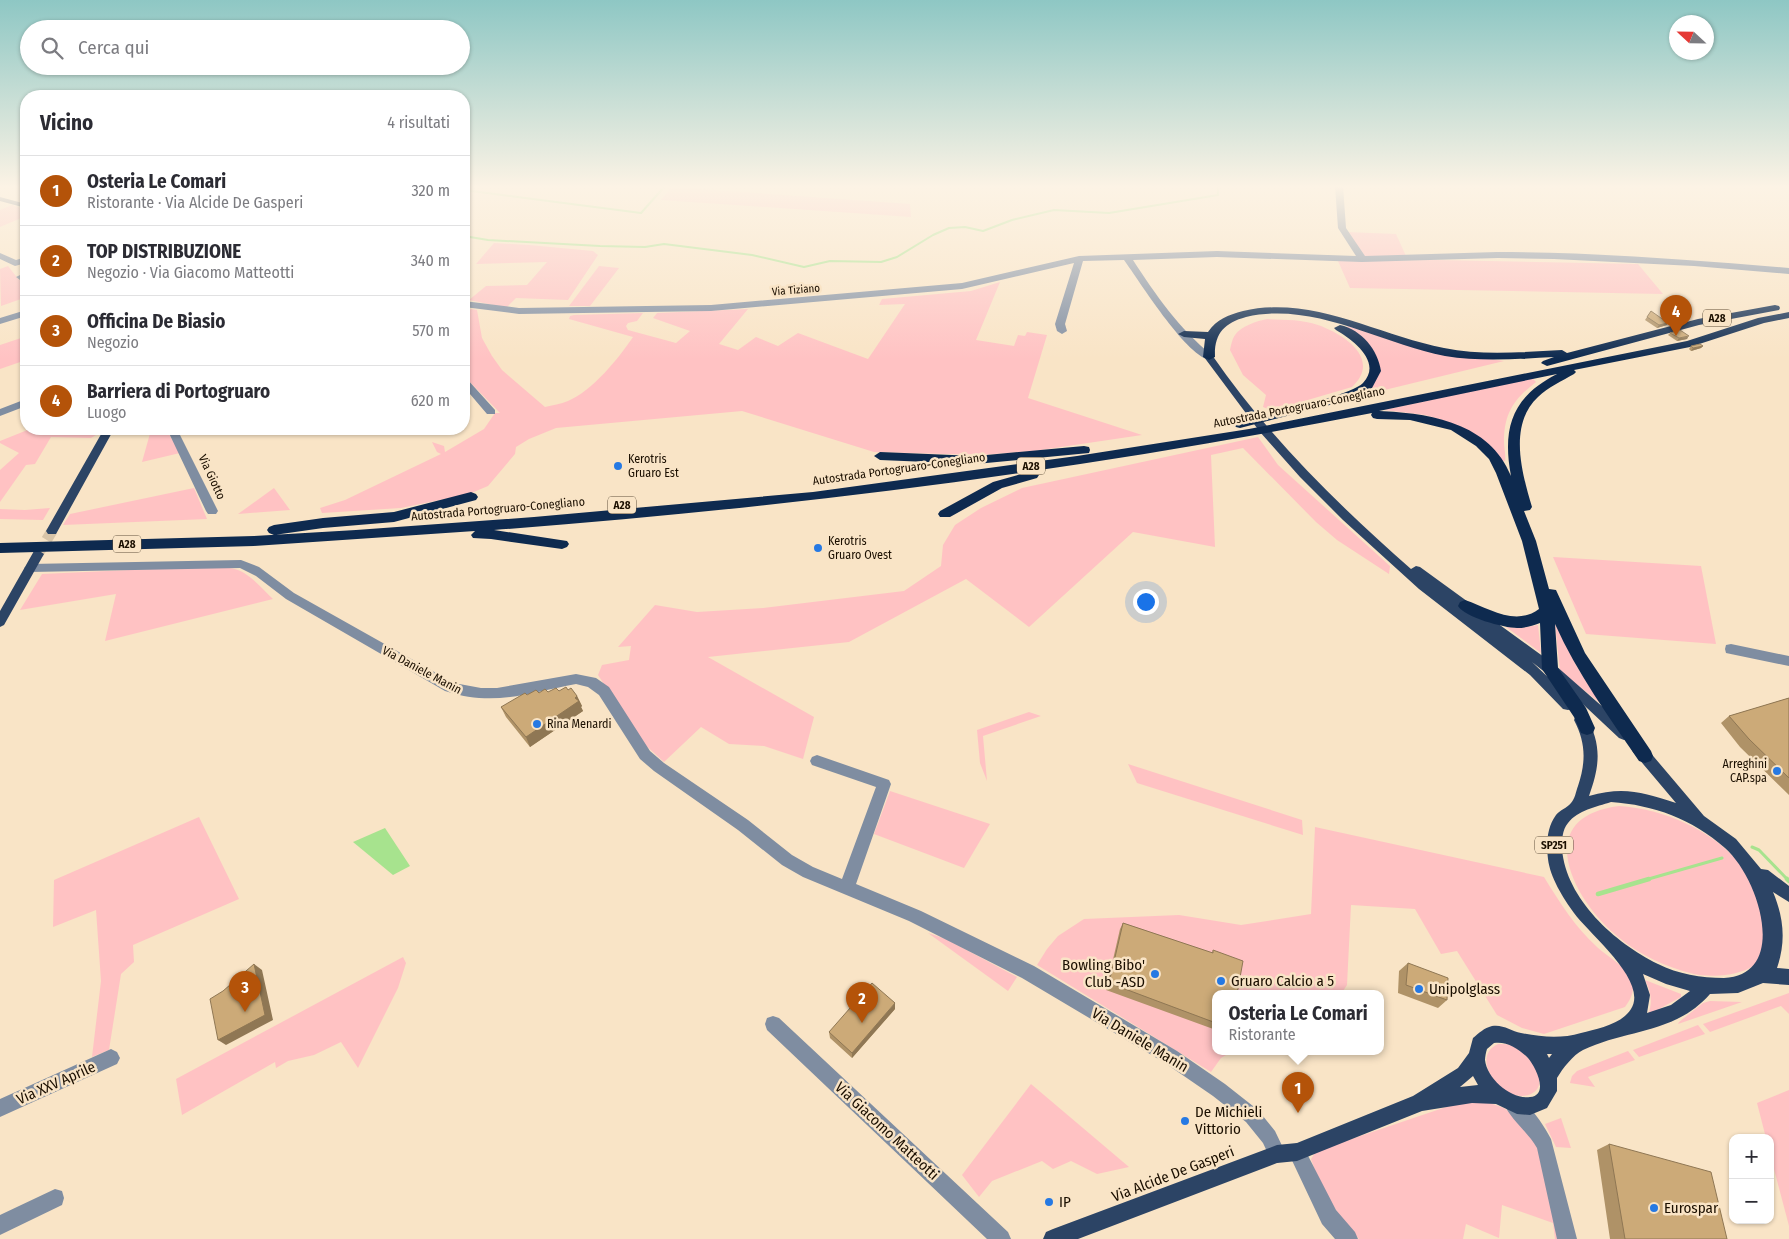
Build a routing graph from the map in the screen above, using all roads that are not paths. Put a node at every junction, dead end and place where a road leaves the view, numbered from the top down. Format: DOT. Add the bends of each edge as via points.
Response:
graph roads {
  1 [pos="1353,244"];
  2 [pos="0,256"];
  3 [pos="1115,258"];
  4 [pos="1128,258"];
  5 [pos="1362,258"];
  6 [pos="1079,259"];
  7 [pos="20,262"];
  8 [pos="1133,269"];
  9 [pos="1789,271"];
  10 [pos="470,307"];
  11 [pos="1789,307"];
  12 [pos="20,315"];
  13 [pos="1789,315"];
  14 [pos="1319,316"];
  15 [pos="0,321"];
  16 [pos="1062,331"];
  17 [pos="1184,334"];
  18 [pos="1211,335"];
  19 [pos="1209,357"];
  20 [pos="1582,358"];
  21 [pos="470,388"];
  22 [pos="20,405"];
  23 [pos="491,412"];
  24 [pos="0,413"];
  25 [pos="1245,428"];
  26 [pos="106,435"];
  27 [pos="175,435"];
  28 [pos="1100,450"];
  29 [pos="1150,450"];
  30 [pos="880,456"];
  31 [pos="471,497"];
  32 [pos="212,511"];
  33 [pos="945,514"];
  34 [pos="274,530"];
  35 [pos="52,531"];
  36 [pos="356,535"];
  37 [pos="0,538"];
  38 [pos="1371,539"];
  39 [pos="562,544"];
  40 [pos="0,548"];
  41 [pos="38,554"];
  42 [pos="30,568"];
  43 [pos="1465,606"];
  44 [pos="1547,611"];
  45 [pos="0,622"];
  46 [pos="1732,649"];
  47 [pos="1789,662"];
  48 [pos="1550,669"];
  49 [pos="1587,728"];
  50 [pos="1645,756"];
  51 [pos="817,761"];
  52 [pos="1579,804"];
  53 [pos="1703,823"];
  54 [pos="1754,867"];
  55 [pos="1767,885"];
  56 [pos="846,887"];
  57 [pos="1789,895"];
  58 [pos="1789,902"];
  59 [pos="1614,946"];
  60 [pos="1762,975"];
  61 [pos="1789,977"];
  62 [pos="1706,986"];
  63 [pos="773,1024"];
  64 [pos="1620,1029"];
  65 [pos="1516,1039"];
  66 [pos="1574,1046"];
  67 [pos="111,1058"];
  68 [pos="1475,1059"];
  69 [pos="1548,1075"];
  70 [pos="1505,1100"];
  71 [pos="1419,1103"];
  72 [pos="0,1108"];
  73 [pos="1297,1152"];
  74 [pos="1278,1154"];
  75 [pos="55,1198"];
  76 [pos="0,1225"];
  77 [pos="1001,1239"];
  78 [pos="1053,1239"];
  79 [pos="1348,1239"];
  80 [pos="1567,1239"];
  1 -- 5 [label="street"];
  2 -- 7 [label="street" via="15,263"];
  3 -- 4 [label="street, Via Tiziano"];
  3 -- 6 [label="street, Via Tiziano"];
  3 -- 8 [label="street"];
  4 -- 5 [label="street, Via Tiziano" via="1217,254"];
  4 -- 8 [label="street"];
  5 -- 9 [label="street, Via Tiziano" via="1554,256"];
  6 -- 10 [label="street, Via Tiziano" via="962,286 711,308 560,312"];
  6 -- 16 [label="street" via="1060,324"];
  8 -- 17 [label="street"];
  11 -- 20 [label="highway, Autostrada Portogruaro-Conegliano / A28" via="1698,322"];
  12 -- 15 [label="street"];
  13 -- 20 [label="highway, Autostrada Portogruaro-Conegliano / A28" via="1758,321 1690,344"];
  14 -- 18 [label="highway" via="1280,310 1252,312 1219,324"];
  14 -- 20 [label="highway" via="1418,347 1464,355"];
  14 -- 25 [label="highway" via="1366,346 1375,365 1373,378 1360,391 1349,396"];
  17 -- 18 [label="highway"];
  17 -- 19 [label="street"];
  18 -- 19 [label="highway"];
  19 -- 38 [label="main road" via="1305,477"];
  20 -- 25 [label="highway, Autostrada Portogruaro-Conegliano / A28" via="1438,396"];
  20 -- 50 [label="highway" via="1528,400 1515,432 1516,475 1562,622 1579,656"];
  21 -- 23 [label="street"];
  22 -- 24 [label="street"];
  25 -- 28 [label="highway, Autostrada Portogruaro-Conegliano / A28"];
  25 -- 29 [label="highway, Autostrada Portogruaro-Conegliano / A28"];
  25 -- 44 [label="highway" via="1386,414 1428,419 1468,434 1494,457 1503,473 1528,540"];
  26 -- 35 [label="main road"];
  27 -- 32 [label="street, Via Giotto"];
  28 -- 30 [label="highway" via="976,460"];
  28 -- 34 [label="highway, Autostrada Portogruaro-Conegliano / A28" via="795,489 546,512"];
  29 -- 33 [label="highway" via="1103,463 1016,478 988,489"];
  29 -- 36 [label="highway, Autostrada Portogruaro-Conegliano / A28" via="813,496"];
  31 -- 34 [label="highway" via="394,517"];
  34 -- 37 [label="highway, Autostrada Portogruaro-Conegliano / A28"];
  36 -- 39 [label="highway" via="491,534"];
  36 -- 40 [label="highway, Autostrada Portogruaro-Conegliano / A28"];
  38 -- 43 [label="main road"];
  38 -- 49 [label="main road" via="1424,587 1534,668"];
  41 -- 42 [label="main road"];
  42 -- 45 [label="main road"];
  42 -- 56 [label="street, Via Daniele Manin" via="241,564 260,572 290,596 464,693 482,696 576,679 591,682 604,691 645,755 673,778 743,824 786,860"];
  43 -- 44 [label="highway" via="1495,619 1512,622 1527,622"];
  43 -- 48 [label="main road"];
  44 -- 48 [label="highway"];
  46 -- 47 [label="street"];
  48 -- 49 [label="highway"];
  48 -- 50 [label="main road" via="1607,716"];
  49 -- 52 [label="main road" via="1592,758"];
  50 -- 53 [label="main road"];
  51 -- 56 [label="street" via="884,784"];
  52 -- 53 [label="main road, SP251" via="1594,798 1629,796 1670,807"];
  52 -- 59 [label="main road, SP251" via="1564,816 1556,832 1554,852 1559,875 1571,899 1590,924"];
  53 -- 54 [label="main road, SP251"];
  54 -- 55 [label="main road, SP251"];
  54 -- 57 [label="main road, SP251"];
  55 -- 58 [label="street"];
  55 -- 60 [label="main road, SP251" via="1779,912 1782,937 1777,958"];
  56 -- 74 [label="street, Via Daniele Manin" via="915,916 1028,972 1171,1057 1252,1116"];
  59 -- 62 [label="main road, SP251" via="1659,972"];
  59 -- 64 [label="main road, SP251" via="1635,972 1642,1000 1640,1011"];
  60 -- 61 [label="main road, SP251"];
  60 -- 62 [label="main road, SP251" via="1738,985"];
  62 -- 64 [label="main road, SP251" via="1685,1007 1668,1017"];
  63 -- 77 [label="street, Via Giacomo Matteotti"];
  64 -- 66 [label="main road, SP251"];
  65 -- 66 [label="main road" via="1546,1046"];
  65 -- 68 [label="main road" via="1498,1034 1484,1039 1479,1044"];
  65 -- 69 [label="main road" via="1533,1050"];
  66 -- 69 [label="main road"];
  67 -- 72 [label="street, Via XXV Aprile"];
  68 -- 70 [label="main road" via="1484,1082"];
  68 -- 71 [label="main road, Via Alcide De Gasperi" via="1464,1074"];
  69 -- 70 [label="main road" via="1547,1094 1539,1103 1528,1106"];
  70 -- 71 [label="main road, Via Alcide De Gasperi" via="1472,1094"];
  70 -- 80 [label="street" via="1537,1131 1545,1145"];
  71 -- 73 [label="main road, Via Alcide De Gasperi"];
  73 -- 74 [label="main road, Via Alcide De Gasperi"];
  73 -- 79 [label="street" via="1325,1211"];
  74 -- 78 [label="main road, Via Alcide De Gasperi"];
  75 -- 76 [label="street"];
}
